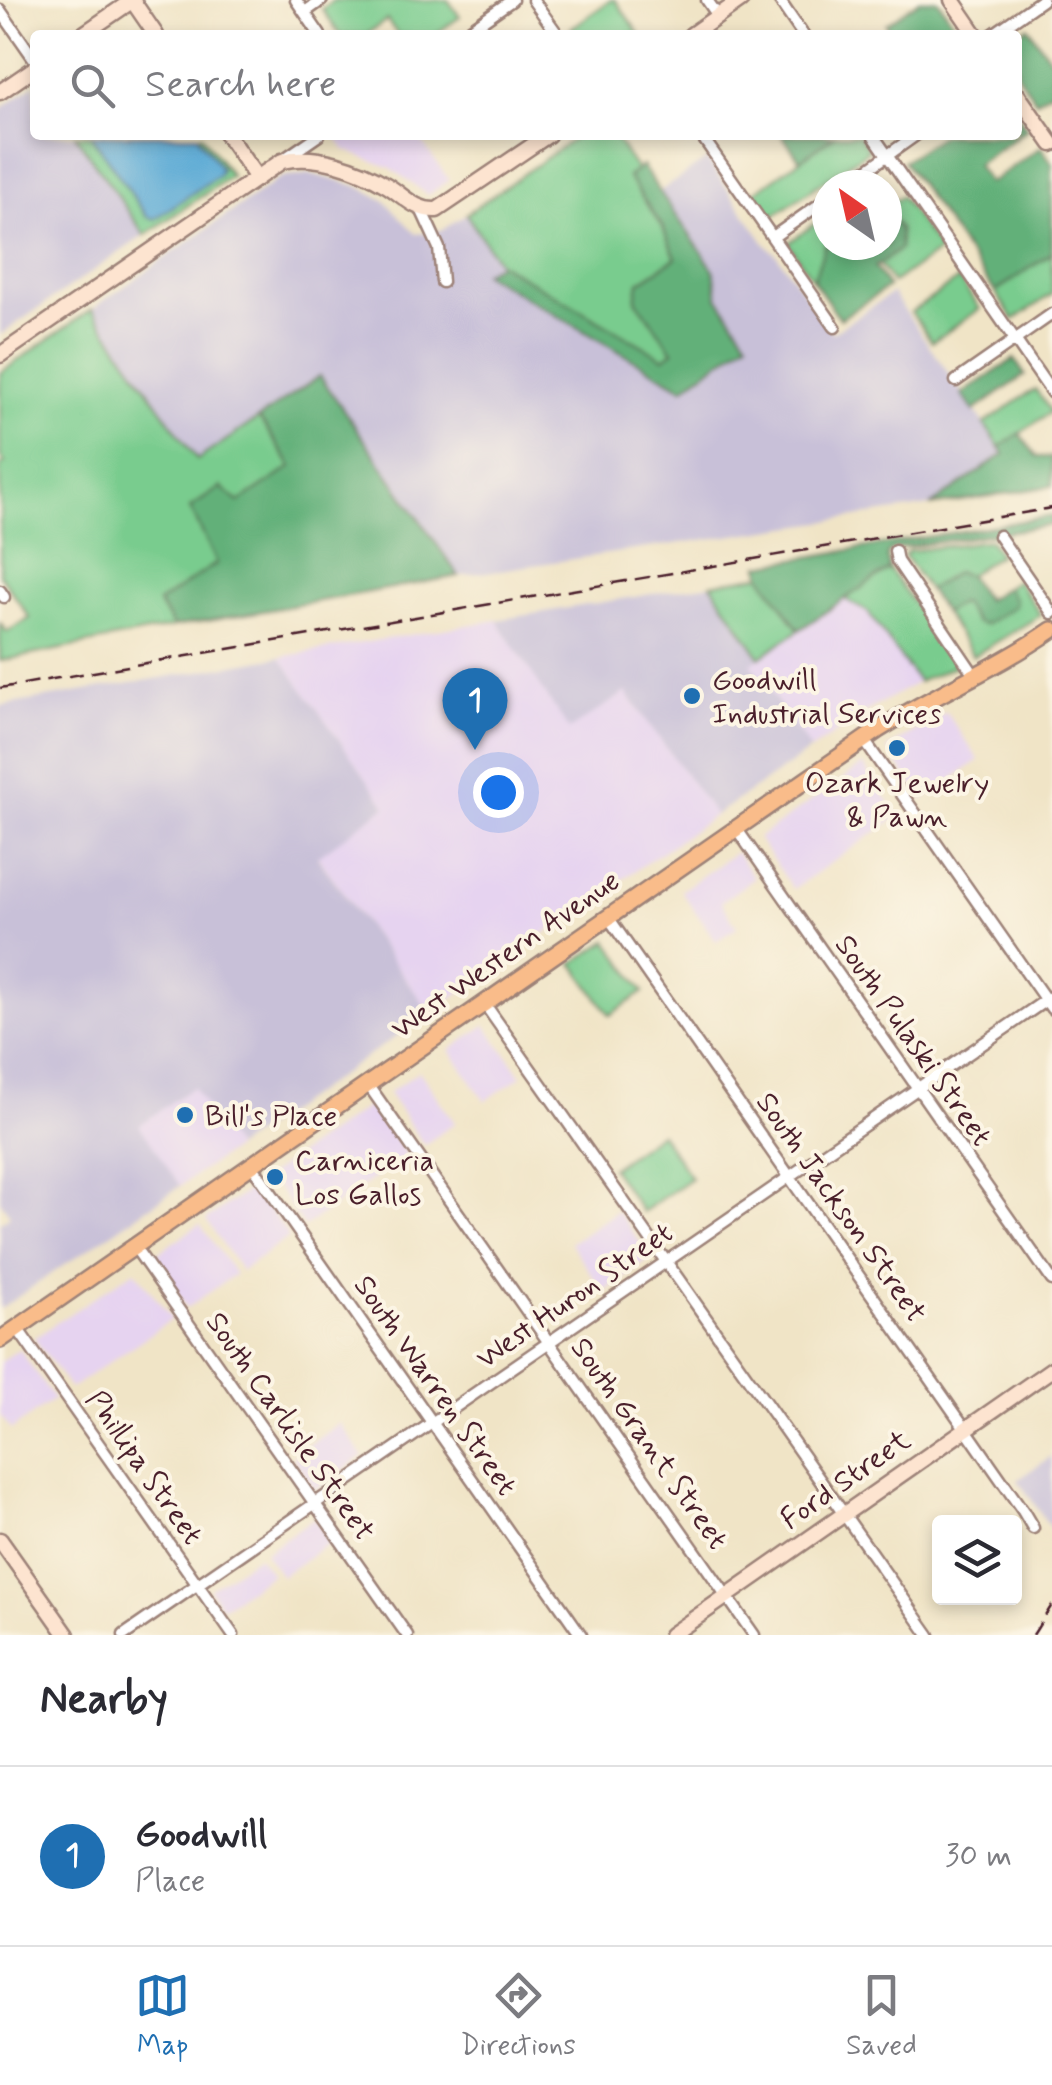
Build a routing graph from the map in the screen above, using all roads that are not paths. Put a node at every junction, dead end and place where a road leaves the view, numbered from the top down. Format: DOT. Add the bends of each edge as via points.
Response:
graph roads {
  1 [pos="132,0"];
  2 [pos="296,0"];
  3 [pos="322,0"];
  4 [pos="512,0"];
  5 [pos="533,0"];
  6 [pos="707,0"];
  7 [pos="741,0"];
  8 [pos="779,0"];
  9 [pos="952,0"];
  10 [pos="1042,0"];
  11 [pos="0,10"];
  12 [pos="305,12"];
  13 [pos="718,16"];
  14 [pos="89,30"];
  15 [pos="153,30"];
  16 [pos="317,30"];
  17 [pos="469,30"];
  18 [pos="554,30"];
  19 [pos="698,30"];
  20 [pos="800,30"];
  21 [pos="973,30"];
  22 [pos="999,30"];
  23 [pos="30,53"];
  24 [pos="30,71"];
  25 [pos="0,92"];
  26 [pos="1022,101"];
  27 [pos="230,140"];
  28 [pos="311,140"];
  29 [pos="541,140"];
  30 [pos="705,140"];
  31 [pos="876,140"];
  32 [pos="909,140"];
  33 [pos="1052,144"];
  34 [pos="887,156"];
  35 [pos="282,161"];
  36 [pos="867,170"];
  37 [pos="257,178"];
  38 [pos="421,209"];
  39 [pos="812,210"];
  40 [pos="773,237"];
  41 [pos="442,282"];
  42 [pos="1052,314"];
  43 [pos="835,326"];
  44 [pos="1015,340"];
  45 [pos="0,356"];
  46 [pos="956,381"];
  47 [pos="1052,393"];
  48 [pos="998,536"];
  49 [pos="894,551"];
  50 [pos="1052,612"];
  51 [pos="1052,630"];
  52 [pos="976,676"];
  53 [pos="864,740"];
  54 [pos="736,828"];
  55 [pos="608,917"];
  56 [pos="484,1002"];
  57 [pos="1050,1002"];
  58 [pos="367,1083"];
  59 [pos="918,1088"];
  60 [pos="251,1164"];
  61 [pos="790,1177"];
  62 [pos="134,1246"];
  63 [pos="668,1262"];
  64 [pos="1052,1280"];
  65 [pos="17,1328"];
  66 [pos="0,1340"];
  67 [pos="549,1343"];
  68 [pos="1052,1368"];
  69 [pos="433,1424"];
  70 [pos="966,1428"];
  71 [pos="316,1505"];
  72 [pos="844,1513"];
  73 [pos="1033,1528"];
  74 [pos="0,1540"];
  75 [pos="198,1585"];
  76 [pos="726,1595"];
  77 [pos="67,1635"];
  78 [pos="124,1635"];
  79 [pos="232,1635"];
  80 [pos="407,1635"];
  81 [pos="581,1635"];
  82 [pos="671,1635"];
  83 [pos="754,1635"];
  84 [pos="929,1635"];
  1 -- 14 [label="street"];
  1 -- 15 [label="street"];
  2 -- 12 [label="street"];
  3 -- 12 [label="street"];
  4 -- 17 [label="street"];
  5 -- 18 [label="street"];
  6 -- 13 [label="street"];
  7 -- 13 [label="street"];
  8 -- 20 [label="street"];
  9 -- 21 [label="street"];
  10 -- 22 [label="street"];
  11 -- 23 [label="street"];
  12 -- 16 [label="street"];
  13 -- 19 [label="street"];
  24 -- 25 [label="street"];
  26 -- 33 [label="street"];
  27 -- 37 [label="street"];
  28 -- 35 [label="street"];
  29 -- 38 [label="street" via="445,206"];
  30 -- 40 [label="street"];
  31 -- 34 [label="street"];
  32 -- 34 [label="street"];
  34 -- 36 [label="street"];
  34 -- 44 [label="street"];
  35 -- 37 [label="street"];
  35 -- 38 [label="street" via="348,168"];
  37 -- 45 [label="street"];
  38 -- 41 [label="street" via="439,248"];
  39 -- 40 [label="street"];
  40 -- 43 [label="street"];
  42 -- 44 [label="street"];
  44 -- 46 [label="street"];
  44 -- 47 [label="street"];
  48 -- 50 [label="street"];
  49 -- 52 [label="street"];
  51 -- 52 [label="main road, West Western Avenue"];
  52 -- 53 [label="main road, West Western Avenue"];
  53 -- 54 [label="main road, West Western Avenue"];
  53 -- 57 [label="street"];
  54 -- 55 [label="main road, West Western Avenue"];
  54 -- 59 [label="street, South Pulaski Street"];
  55 -- 56 [label="main road, West Western Avenue"];
  55 -- 61 [label="street, South Jackson Street"];
  56 -- 58 [label="main road, West Western Avenue"];
  56 -- 63 [label="street"];
  57 -- 59 [label="street, West Huron Street"];
  58 -- 60 [label="main road, West Western Avenue"];
  58 -- 67 [label="street, South Grant Street"];
  59 -- 61 [label="street, West Huron Street"];
  59 -- 64 [label="street, South Pulaski Street"];
  60 -- 62 [label="main road, West Western Avenue"];
  60 -- 69 [label="street, South Warren Street"];
  61 -- 63 [label="street, West Huron Street"];
  61 -- 70 [label="street, South Jackson Street"];
  62 -- 65 [label="main road, West Western Avenue"];
  62 -- 71 [label="street, South Carlisle Street"];
  63 -- 67 [label="street, West Huron Street"];
  63 -- 72 [label="street"];
  65 -- 66 [label="main road, West Western Avenue"];
  65 -- 75 [label="street, Phillipa Street"];
  67 -- 69 [label="street, West Huron Street"];
  67 -- 76 [label="street, South Grant Street"];
  68 -- 70 [label="street, Ford Street"];
  69 -- 71 [label="street, West Huron Street"];
  69 -- 81 [label="street, South Warren Street"];
  70 -- 72 [label="street, Ford Street"];
  70 -- 73 [label="street, South Jackson Street"];
  71 -- 75 [label="street, West Huron Street"];
  71 -- 80 [label="street, South Carlisle Street"];
  72 -- 76 [label="street, Ford Street"];
  72 -- 84 [label="street"];
  74 -- 77 [label="street"];
  75 -- 78 [label="street, West Huron Street"];
  75 -- 79 [label="street, Phillipa Street"];
  76 -- 82 [label="street, Ford Street"];
  76 -- 83 [label="street, South Grant Street"];
}
